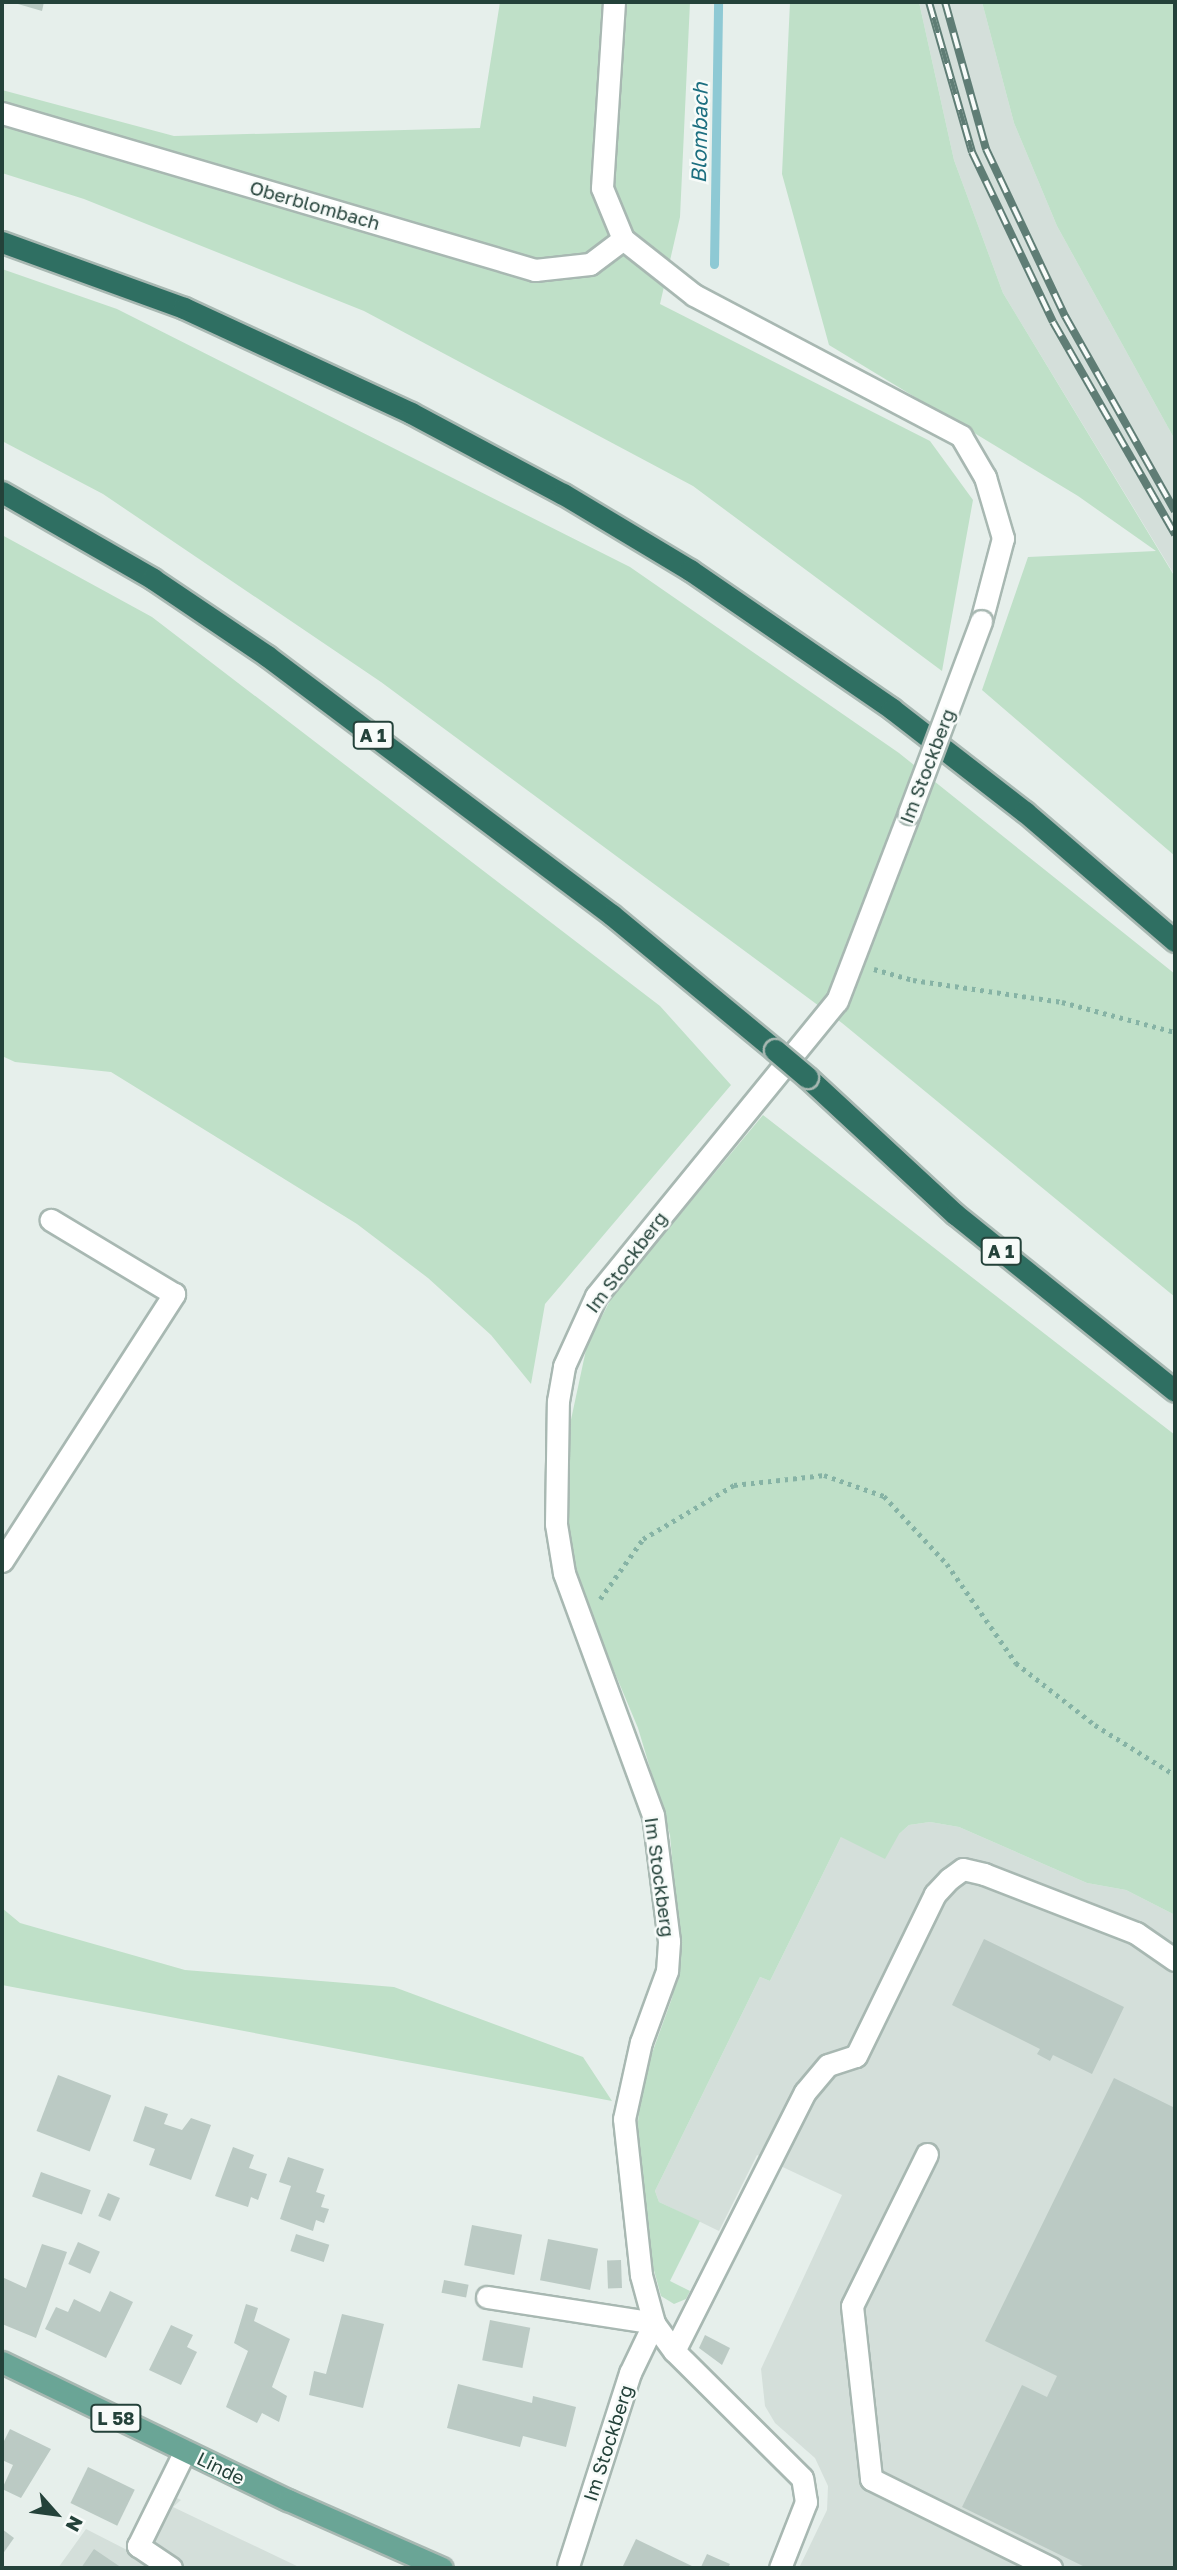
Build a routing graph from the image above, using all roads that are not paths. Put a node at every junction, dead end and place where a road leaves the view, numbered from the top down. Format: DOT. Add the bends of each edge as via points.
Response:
graph roads {
  1 [pos="614,2"];
  2 [pos="2,113"];
  3 [pos="623,239"];
  4 [pos="2,242"];
  5 [pos="2,492"];
  6 [pos="1175,941"];
  7 [pos="51,1220"];
  8 [pos="1175,1391"];
  9 [pos="2,1561"];
  10 [pos="1175,1960"];
  11 [pos="927,2154"];
  12 [pos="487,2297"];
  13 [pos="654,2323"];
  14 [pos="674,2351"];
  15 [pos="2,2362"];
  16 [pos="185,2451"];
  17 [pos="568,2566"];
  18 [pos="171,2568"];
  19 [pos="442,2568"];
  20 [pos="780,2568"];
  21 [pos="1051,2568"];
  1 -- 3 [label="street" via="603,114 602,188"];
  2 -- 3 [label="street, Oberblombach" via="535,270 590,264"];
  3 -- 13 [label="street, Im Stockberg, bridge" via="694,295 961,436 985,477 1003,538 981,621 853,963 819,1028 596,1296 576,1333 558,1401 554,1467 564,1573 653,1815 669,1941 667,1971 641,2042 624,2119 641,2275"];
  4 -- 6 [label="highway" via="184,308 302,361 411,413 586,508 690,570 892,709 1026,812"];
  5 -- 8 [label="highway, A 1, bridge" via="153,579 267,656 612,915 807,1077 956,1214"];
  7 -- 9 [label="street" via="174,1294"];
  10 -- 14 [label="street" via="1136,1933 984,1874 963,1869 949,1879 935,1894 856,2056 828,2065 805,2092"];
  11 -- 21 [label="street" via="852,2306 871,2479"];
  12 -- 13 [label="street"];
  13 -- 14 [label="street, Im Stockberg"];
  13 -- 17 [label="street, Im Stockberg" via="630,2374"];
  14 -- 20 [label="street, Im Stockberg" via="802,2478 806,2501"];
  15 -- 16 [label="main road, Linde / L 58"];
  16 -- 18 [label="street" via="138,2546"];
  16 -- 19 [label="main road, Linde / L 58"];
}
